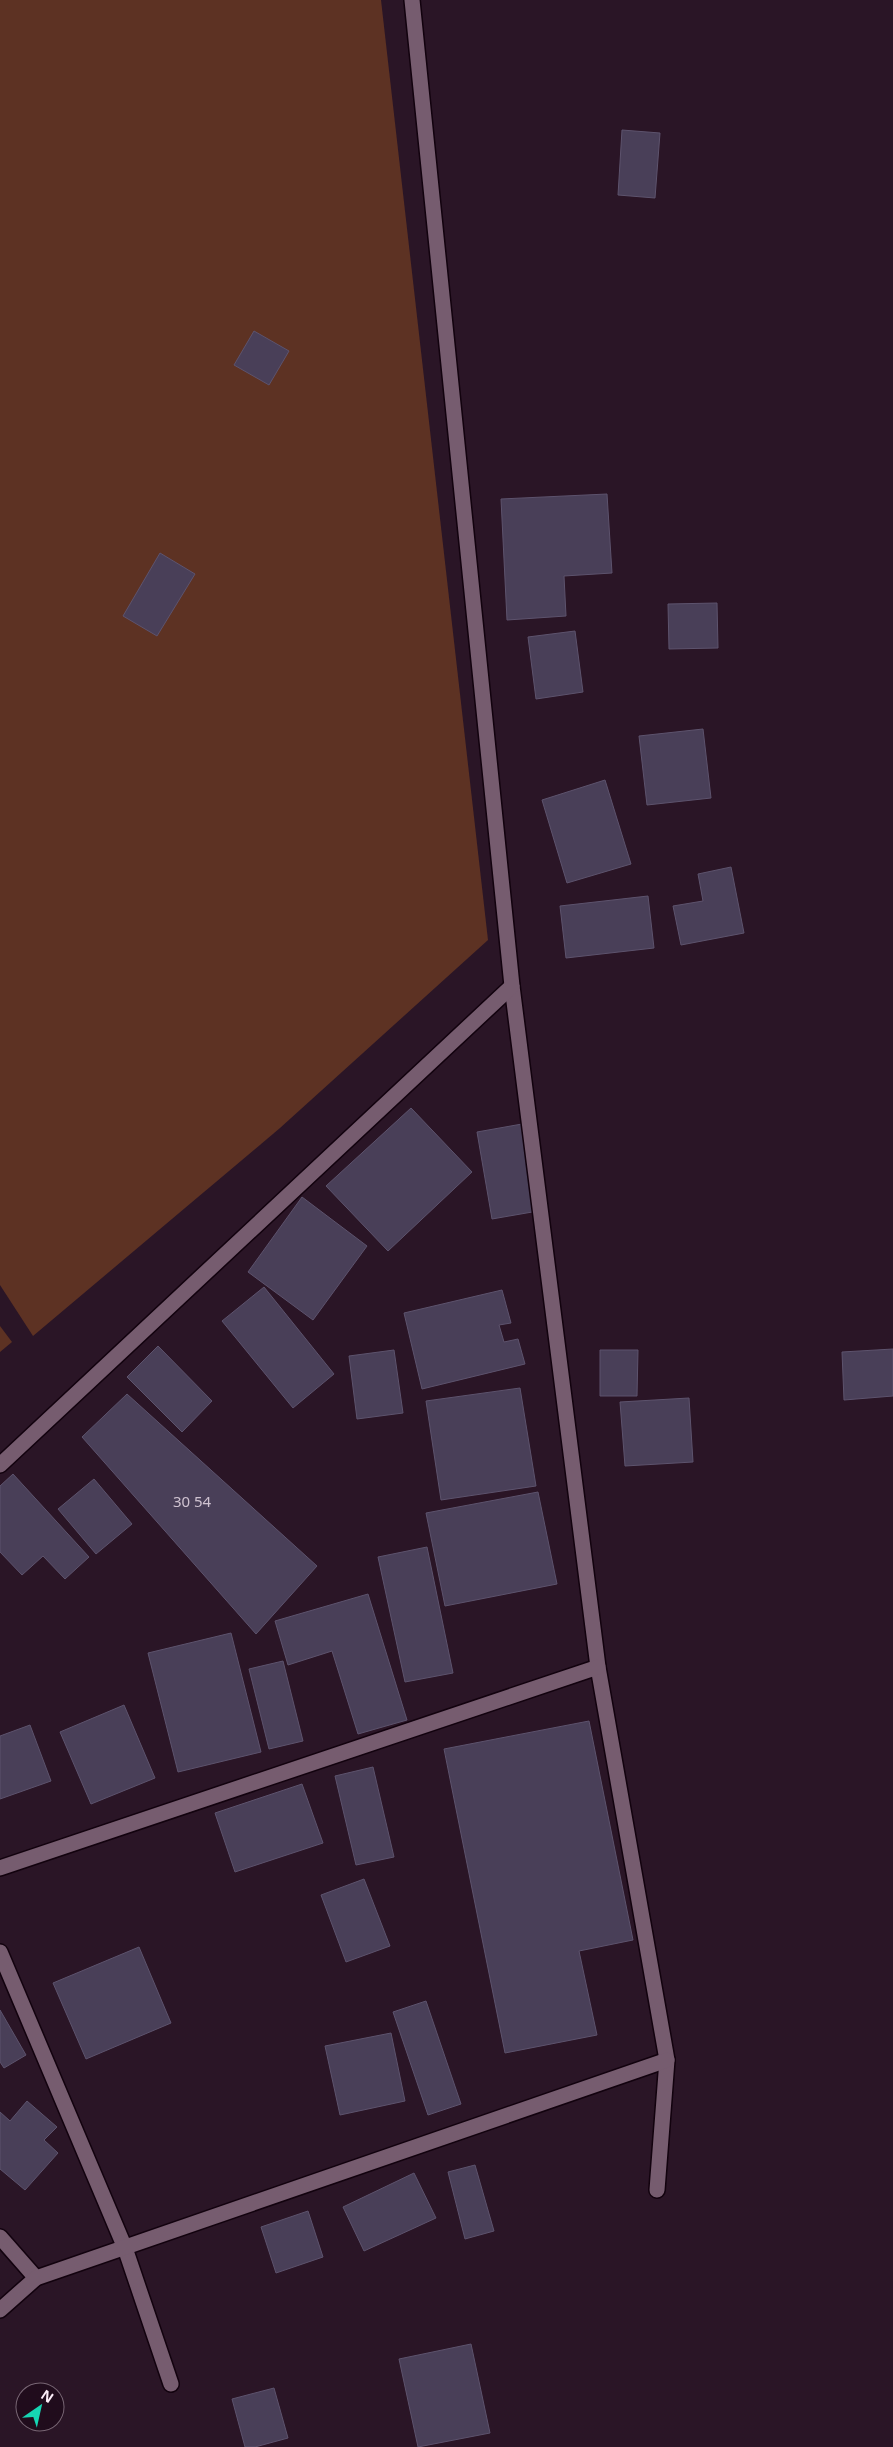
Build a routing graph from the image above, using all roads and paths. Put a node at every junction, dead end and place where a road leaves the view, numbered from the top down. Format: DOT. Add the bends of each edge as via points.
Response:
graph roads {
  1 [pos="412,0"];
  2 [pos="512,986"];
  3 [pos="0,1465"];
  4 [pos="598,1667"];
  5 [pos="0,1868"];
  6 [pos="0,1952"];
  7 [pos="667,2060"];
  8 [pos="657,2190"];
  9 [pos="0,2237"];
  10 [pos="125,2248"];
  11 [pos="36,2278"];
  12 [pos="0,2310"];
  13 [pos="171,2384"];
  1 -- 2 [label="street"];
  2 -- 3 [label="street"];
  2 -- 4 [label="street"];
  4 -- 5 [label="street"];
  4 -- 7 [label="street"];
  6 -- 10 [label="street"];
  7 -- 8 [label="street"];
  7 -- 10 [label="street"];
  9 -- 11 [label="street"];
  10 -- 11 [label="street"];
  10 -- 13 [label="street"];
  11 -- 12 [label="street"];
}
